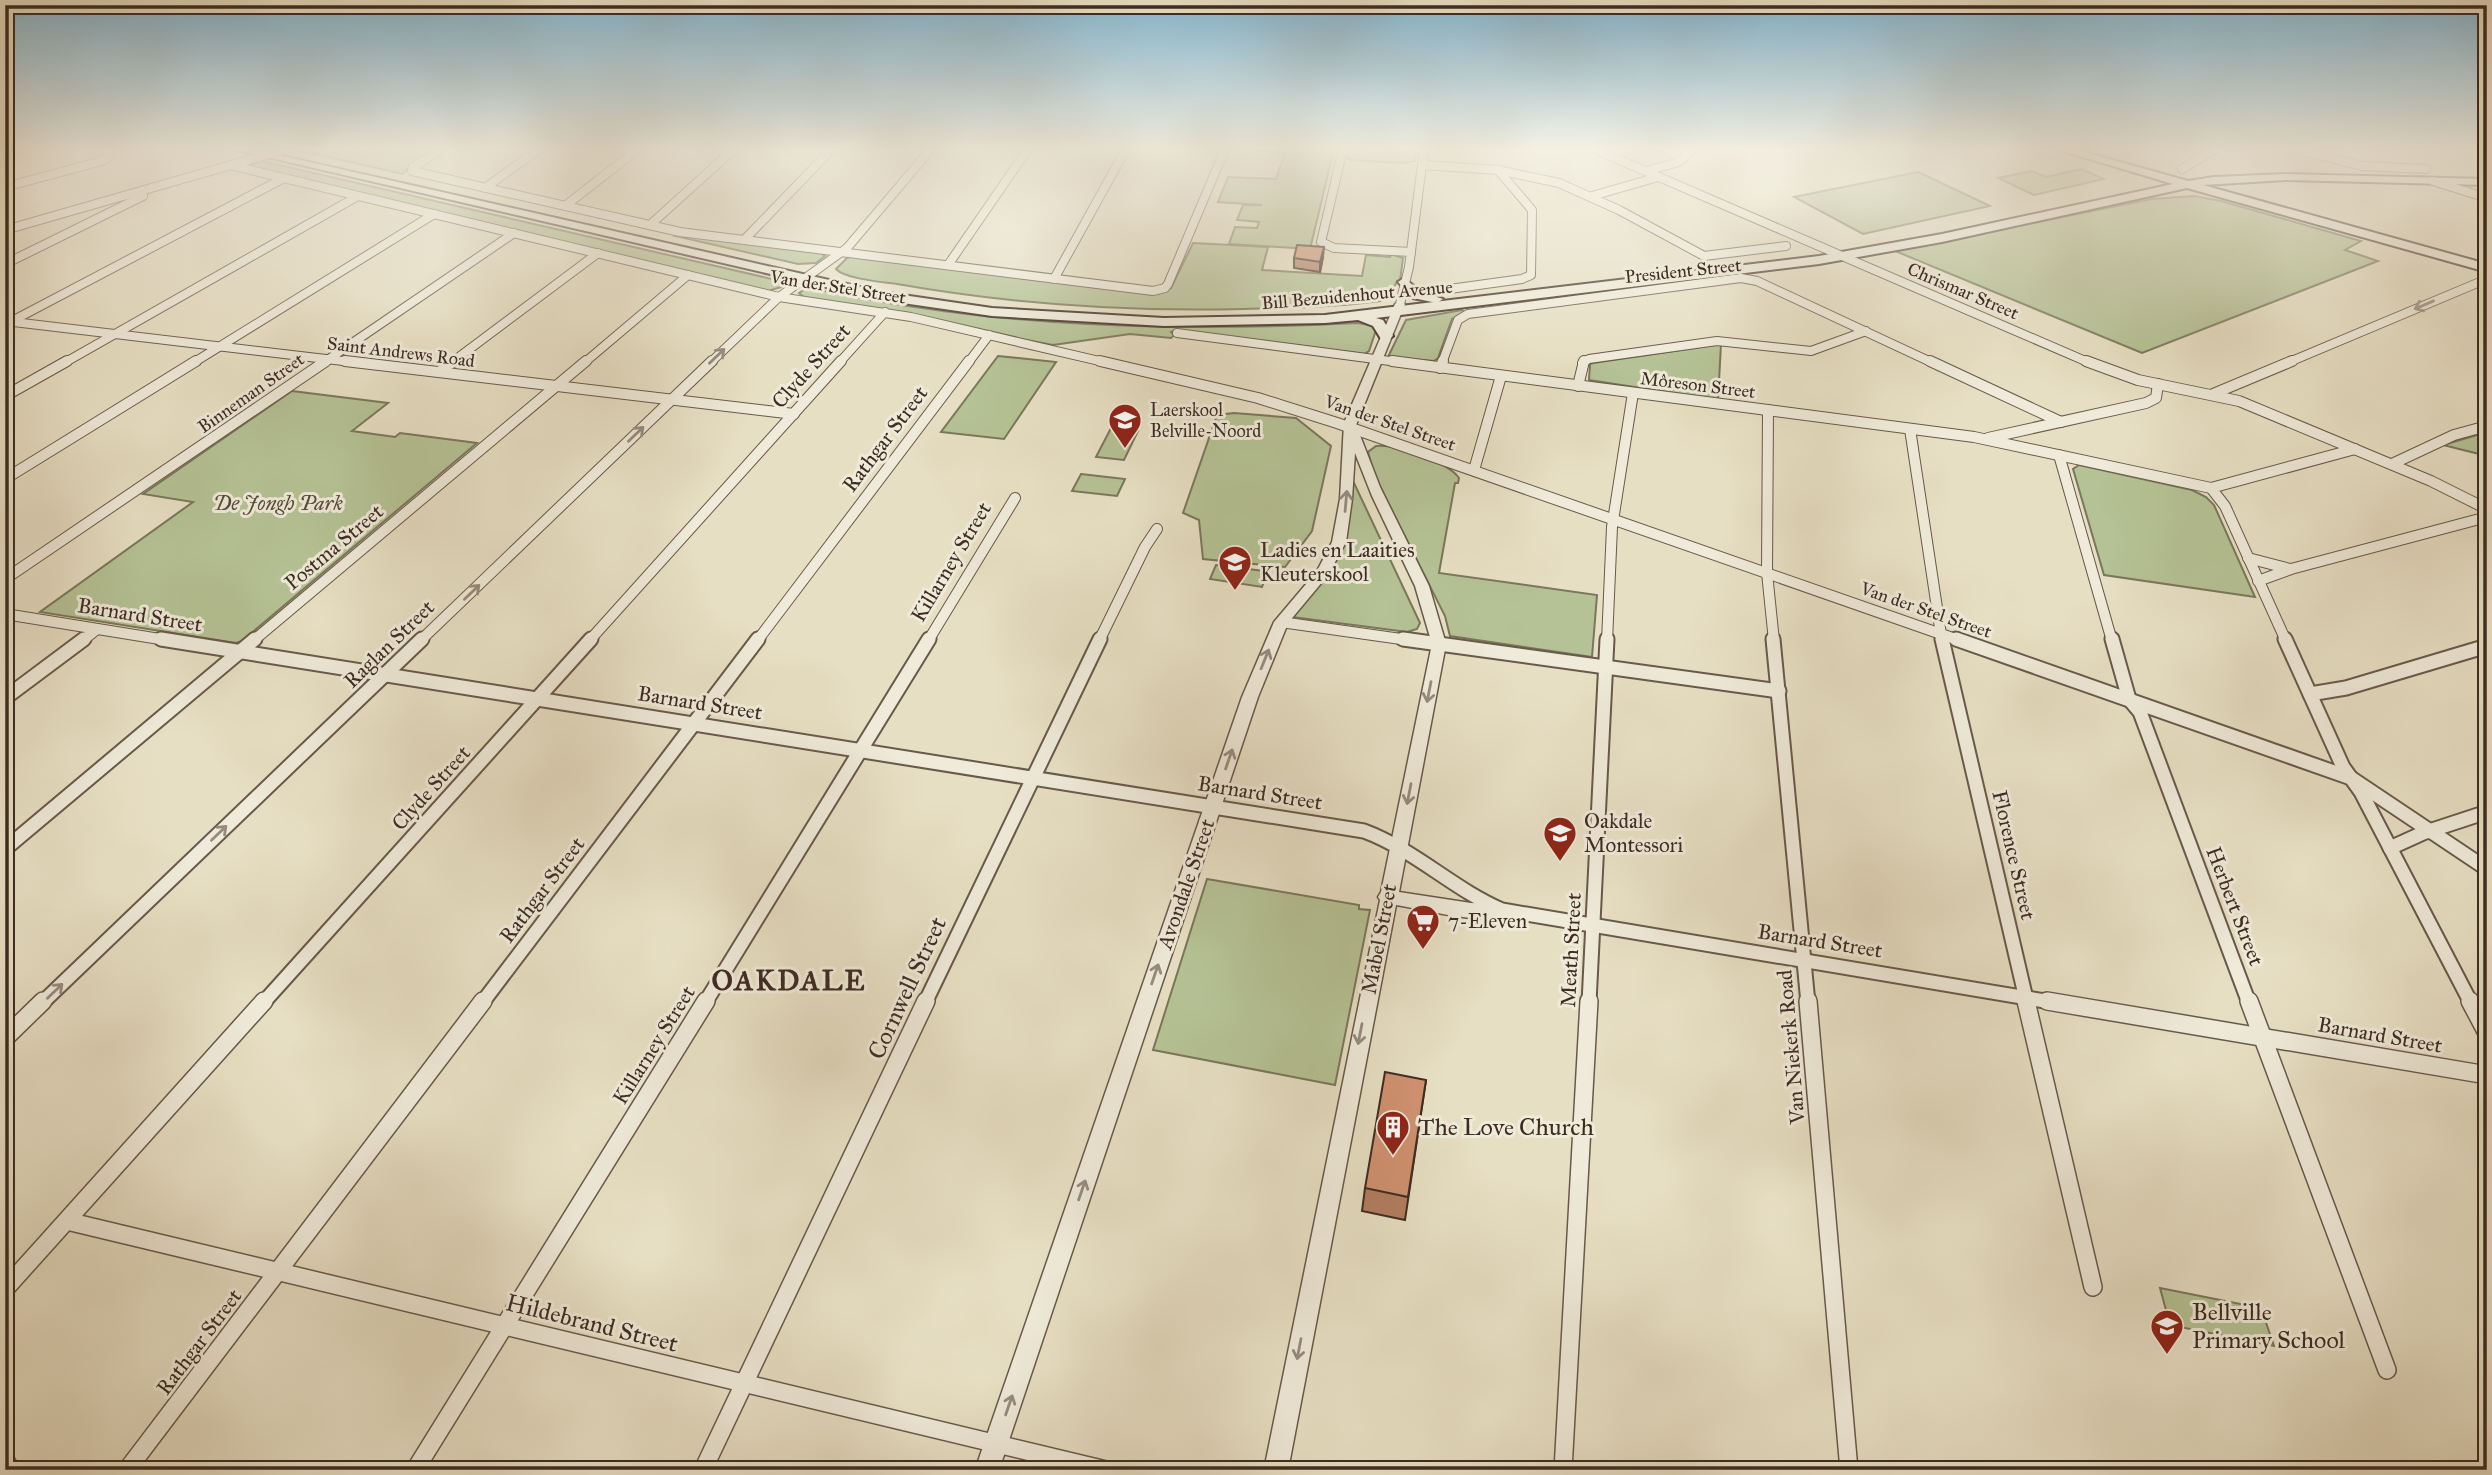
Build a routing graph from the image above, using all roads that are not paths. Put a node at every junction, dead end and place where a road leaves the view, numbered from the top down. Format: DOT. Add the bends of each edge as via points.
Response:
graph roads {
  1 [pos="45,218"];
  2 [pos="99,218"];
  3 [pos="207,218"];
  4 [pos="319,218"];
  5 [pos="427,218"];
  6 [pos="449,218"];
  7 [pos="557,218"];
  8 [pos="618,218"];
  9 [pos="658,218"];
  10 [pos="765,218"];
  11 [pos="872,218"];
  12 [pos="981,218"];
  13 [pos="1088,218"];
  14 [pos="1195,218"];
  15 [pos="1327,218"];
  16 [pos="1415,218"];
  17 [pos="1532,218"];
  18 [pos="1631,218"];
  19 [pos="1753,218"];
  20 [pos="1995,218"];
  21 [pos="2032,218"];
  22 [pos="2307,218"];
  23 [pos="5,219"];
  24 [pos="650,225"];
  25 [pos="16,226"];
  26 [pos="5,230"];
  27 [pos="514,233"];
  28 [pos="744,240"];
  29 [pos="1786,246"];
  30 [pos="1828,250"];
  31 [pos="842,252"];
  32 [pos="598,253"];
  33 [pos="1410,253"];
  34 [pos="1841,256"];
  35 [pos="5,264"];
  36 [pos="948,265"];
  37 [pos="2487,268"];
  38 [pos="688,275"];
  39 [pos="807,276"];
  40 [pos="1054,279"];
  41 [pos="2487,279"];
  42 [pos="1404,282"];
  43 [pos="1436,295"];
  44 [pos="779,296"];
  45 [pos="1398,308"];
  46 [pos="885,312"];
  47 [pos="1359,315"];
  48 [pos="8,321"];
  49 [pos="1866,331"];
  50 [pos="1177,333"];
  51 [pos="114,334"];
  52 [pos="989,335"];
  53 [pos="1386,336"];
  54 [pos="219,346"];
  55 [pos="328,359"];
  56 [pos="1376,360"];
  57 [pos="1440,368"];
  58 [pos="439,372"];
  59 [pos="1501,376"];
  60 [pos="2158,384"];
  61 [pos="555,386"];
  62 [pos="1578,386"];
  63 [pos="1633,393"];
  64 [pos="2213,394"];
  65 [pos="5,396"];
  66 [pos="671,400"];
  67 [pos="1768,410"];
  68 [pos="794,414"];
  69 [pos="2060,422"];
  70 [pos="1350,426"];
  71 [pos="2487,426"];
  72 [pos="1909,429"];
  73 [pos="2025,429"];
  74 [pos="1984,439"];
  75 [pos="2029,448"];
  76 [pos="2355,449"];
  77 [pos="2059,455"];
  78 [pos="2392,464"];
  79 [pos="1474,470"];
  80 [pos="5,479"];
  81 [pos="2211,488"];
  82 [pos="1015,498"];
  83 [pos="2487,509"];
  84 [pos="2487,517"];
  85 [pos="1614,520"];
  86 [pos="1157,529"];
  87 [pos="2250,562"];
  88 [pos="2291,569"];
  89 [pos="1767,573"];
  90 [pos="5,579"];
  91 [pos="2258,581"];
  92 [pos="5,614"];
  93 [pos="1281,622"];
  94 [pos="97,629"];
  95 [pos="1941,635"];
  96 [pos="1439,644"];
  97 [pos="2487,646"];
  98 [pos="240,652"];
  99 [pos="1606,667"];
  100 [pos="385,674"];
  101 [pos="1779,691"];
  102 [pos="2310,694"];
  103 [pos="5,698"];
  104 [pos="538,698"];
  105 [pos="2129,699"];
  106 [pos="695,723"];
  107 [pos="862,750"];
  108 [pos="1032,777"];
  109 [pos="2351,778"];
  110 [pos="1213,806"];
  111 [pos="2487,812"];
  112 [pos="2432,830"];
  113 [pos="1398,847"];
  114 [pos="2390,848"];
  115 [pos="5,849"];
  116 [pos="2487,869"];
  117 [pos="1387,897"];
  118 [pos="1502,910"];
  119 [pos="1593,925"];
  120 [pos="1804,960"];
  121 [pos="2026,997"];
  122 [pos="2487,1033"];
  123 [pos="2262,1036"];
  124 [pos="5,1038"];
  125 [pos="2487,1074"];
  126 [pos="67,1221"];
  127 [pos="279,1271"];
  128 [pos="2093,1287"];
  129 [pos="5,1289"];
  130 [pos="505,1326"];
  131 [pos="2386,1370"];
  132 [pos="743,1385"];
  133 [pos="996,1444"];
  134 [pos="5,1460"];
  135 [pos="11,1470"];
  136 [pos="127,1470"];
  137 [pos="415,1470"];
  138 [pos="703,1470"];
  139 [pos="988,1470"];
  140 [pos="1106,1470"];
  141 [pos="1276,1470"];
  142 [pos="1563,1470"];
  143 [pos="1849,1470"];
  1 -- 25 [label="street"];
  2 -- 35 [label="street"];
  3 -- 48 [label="street"];
  4 -- 51 [label="street"];
  5 -- 54 [label="street"];
  6 -- 27 [label="street, Van der Stel Street"];
  7 -- 39 [label="main road, Bill Bezuidenhout Avenue"];
  8 -- 24 [label="street"];
  9 -- 24 [label="street"];
  10 -- 28 [label="street"];
  11 -- 31 [label="street, Raglan Street"];
  12 -- 36 [label="street"];
  13 -- 40 [label="street"];
  14 -- 40 [label="street" via="1168,284 1161,290"];
  15 -- 33 [label="street" via="1321,242 1334,248"];
  16 -- 33 [label="street"];
  17 -- 43 [label="street" via="1531,275"];
  18 -- 29 [label="street" via="1700,255"];
  19 -- 30 [label="street, Chrismar Street"];
  20 -- 30 [label="main road, Bill Bezuidenhout Avenue"];
  21 -- 34 [label="main road, Bill Bezuidenhout Avenue"];
  22 -- 37 [label="main road"];
  23 -- 25 [label="street"];
  24 -- 28 [label="street"];
  25 -- 26 [label="street"];
  27 -- 32 [label="street, Van der Stel Street"];
  27 -- 55 [label="street, Binneman Street"];
  28 -- 31 [label="street"];
  30 -- 34 [label="street, Chrismar Street"];
  30 -- 43 [label="main road, Bill Bezuidenhout Avenue"];
  31 -- 36 [label="street"];
  31 -- 39 [label="street, Raglan Street"];
  32 -- 38 [label="street, Van der Stel Street"];
  32 -- 58 [label="street"];
  33 -- 42 [label="street"];
  34 -- 45 [label="main road, Bill Bezuidenhout Avenue"];
  34 -- 60 [label="street, Chrismar Street" via="2128,378"];
  36 -- 40 [label="street"];
  38 -- 44 [label="street, Van der Stel Street"];
  38 -- 61 [label="street, Postma Street"];
  39 -- 44 [label="street, Raglan Street"];
  39 -- 45 [label="main road, Bill Bezuidenhout Avenue" via="956,299 1096,311 1250,314"];
  39 -- 47 [label="main road, Bill Bezuidenhout Avenue" via="940,305 1092,320 1247,322"];
  41 -- 64 [label="street, one-way"];
  42 -- 43 [label="main road" via="1413,292"];
  42 -- 45 [label="street"];
  43 -- 45 [label="main road, Bill Bezuidenhout Avenue"];
  44 -- 46 [label="street, Van der Stel Street"];
  66 -- 44 [label="street, Raglan Street, one-way"];
  45 -- 47 [label="main road, Bill Bezuidenhout Avenue"];
  45 -- 53 [label="street, Avondale Street"];
  46 -- 52 [label="street, Van der Stel Street"];
  46 -- 68 [label="street, Clyde Street"];
  47 -- 53 [label="main road" via="1378,323"];
  48 -- 51 [label="street, Saint Andrews Road"];
  49 -- 57 [label="street, President Street" via="1756,281 1735,279 1468,314 1458,320"];
  49 -- 62 [label="street" via="1811,351 1717,341 1586,359"];
  49 -- 69 [label="street, President Street"];
  50 -- 56 [label="street, Môreson Street"];
  51 -- 54 [label="street, Saint Andrews Road"];
  51 -- 65 [label="street"];
  52 -- 70 [label="street, Van der Stel Street" via="1258,398"];
  52 -- 106 [label="street, Rathgar Street"];
  53 -- 56 [label="street, Avondale Street"];
  54 -- 55 [label="street, Saint Andrews Road"];
  54 -- 80 [label="street"];
  55 -- 58 [label="street, Saint Andrews Road"];
  55 -- 90 [label="street, Binneman Street"];
  56 -- 57 [label="street, Môreson Street"];
  56 -- 70 [label="street, Avondale Street"];
  57 -- 59 [label="street, Môreson Street"];
  58 -- 61 [label="street, Saint Andrews Road"];
  59 -- 62 [label="street, Môreson Street"];
  59 -- 79 [label="street"];
  60 -- 64 [label="street, Chrismar Street"];
  60 -- 69 [label="street" via="2156,398 2146,403"];
  61 -- 66 [label="street, Saint Andrews Road"];
  61 -- 98 [label="street, Postma Street"];
  62 -- 63 [label="street, Môreson Street"];
  63 -- 67 [label="street, Môreson Street"];
  63 -- 85 [label="street, Meath Street"];
  64 -- 76 [label="street, Chrismar Street"];
  66 -- 68 [label="street, Saint Andrews Road"];
  100 -- 66 [label="street, Raglan Street, one-way"];
  67 -- 72 [label="street, Môreson Street"];
  67 -- 89 [label="street, Van Niekerk Road"];
  68 -- 104 [label="street, Clyde Street"];
  69 -- 73 [label="street"];
  70 -- 79 [label="street, Van der Stel Street"];
  93 -- 70 [label="street, Avondale Street, one-way" via="1323,572 1339,542"];
  70 -- 96 [label="street, Mabel Street" via="1369,478 1418,573"];
  71 -- 78 [label="street" via="2454,435"];
  72 -- 74 [label="street, Môreson Street"];
  72 -- 95 [label="street, Florence Street"];
  73 -- 74 [label="street"];
  73 -- 75 [label="street"];
  74 -- 75 [label="street, Môreson Street"];
  75 -- 77 [label="street, Môreson Street"];
  76 -- 78 [label="street, Chrismar Street"];
  76 -- 81 [label="street"];
  77 -- 81 [label="street, Môreson Street"];
  77 -- 105 [label="street, Herbert Street"];
  78 -- 83 [label="street, Chrismar Street"];
  79 -- 85 [label="street, Van der Stel Street"];
  81 -- 87 [label="street" via="2225,506"];
  82 -- 107 [label="street, Killarney Street"];
  84 -- 88 [label="street"];
  85 -- 89 [label="street, Van der Stel Street"];
  85 -- 99 [label="street, Meath Street"];
  86 -- 108 [label="street, Cornwell Street"];
  87 -- 88 [label="street"];
  87 -- 91 [label="street"];
  88 -- 91 [label="street"];
  89 -- 95 [label="street, Van der Stel Street"];
  89 -- 101 [label="street, Van Niekerk Road"];
  91 -- 102 [label="street"];
  92 -- 94 [label="street, Barnard Street"];
  93 -- 96 [label="street"];
  110 -- 93 [label="street, Avondale Street, one-way"];
  94 -- 98 [label="street, Barnard Street"];
  94 -- 103 [label="street"];
  95 -- 105 [label="street, Van der Stel Street"];
  95 -- 121 [label="street, Florence Street"];
  96 -- 99 [label="street"];
  96 -- 113 [label="street, Mabel Street, one-way"];
  97 -- 102 [label="street" via="2346,688"];
  98 -- 100 [label="street, Barnard Street"];
  98 -- 115 [label="street, Postma Street"];
  99 -- 101 [label="street"];
  99 -- 119 [label="street, Meath Street"];
  100 -- 104 [label="street, Barnard Street"];
  124 -- 100 [label="street, Raglan Street, one-way"];
  101 -- 120 [label="street, Van Niekerk Road"];
  102 -- 109 [label="street"];
  104 -- 106 [label="street, Barnard Street"];
  104 -- 126 [label="street, Clyde Street"];
  105 -- 109 [label="street, Van der Stel Street"];
  105 -- 123 [label="street, Herbert Street" via="2140,712"];
  106 -- 107 [label="street, Barnard Street"];
  106 -- 127 [label="street, Rathgar Street"];
  107 -- 108 [label="street, Barnard Street"];
  107 -- 130 [label="street, Killarney Street"];
  108 -- 110 [label="street, Barnard Street"];
  108 -- 132 [label="street, Cornwell Street"];
  109 -- 112 [label="street, Van der Stel Street"];
  109 -- 114 [label="street"];
  110 -- 113 [label="street, Barnard Street" via="1364,831"];
  133 -- 110 [label="street, Avondale Street, one-way"];
  111 -- 112 [label="street"];
  112 -- 114 [label="street"];
  112 -- 116 [label="street, Van der Stel Street"];
  113 -- 117 [label="street, Mabel Street"];
  113 -- 118 [label="street, Barnard Street" via="1469,895"];
  114 -- 122 [label="street"];
  117 -- 118 [label="street"];
  117 -- 141 [label="street, Mabel Street, one-way"];
  118 -- 119 [label="street, Barnard Street"];
  119 -- 120 [label="street, Barnard Street"];
  119 -- 142 [label="street, Meath Street"];
  120 -- 121 [label="street, Barnard Street"];
  120 -- 143 [label="street, Van Niekerk Road"];
  121 -- 123 [label="street, Barnard Street"];
  121 -- 128 [label="street, Florence Street"];
  123 -- 125 [label="street, Barnard Street"];
  123 -- 131 [label="street, Herbert Street"];
  126 -- 127 [label="street, Hildebrand Street"];
  126 -- 129 [label="street, Clyde Street"];
  127 -- 130 [label="street, Hildebrand Street"];
  127 -- 136 [label="street, Rathgar Street"];
  130 -- 132 [label="street, Hildebrand Street"];
  130 -- 137 [label="street, Killarney Street"];
  132 -- 133 [label="street, Hildebrand Street"];
  132 -- 138 [label="street, Cornwell Street"];
  133 -- 139 [label="street, Avondale Street"];
  133 -- 140 [label="street, Hildebrand Street"];
  134 -- 135 [label="street"];
}
